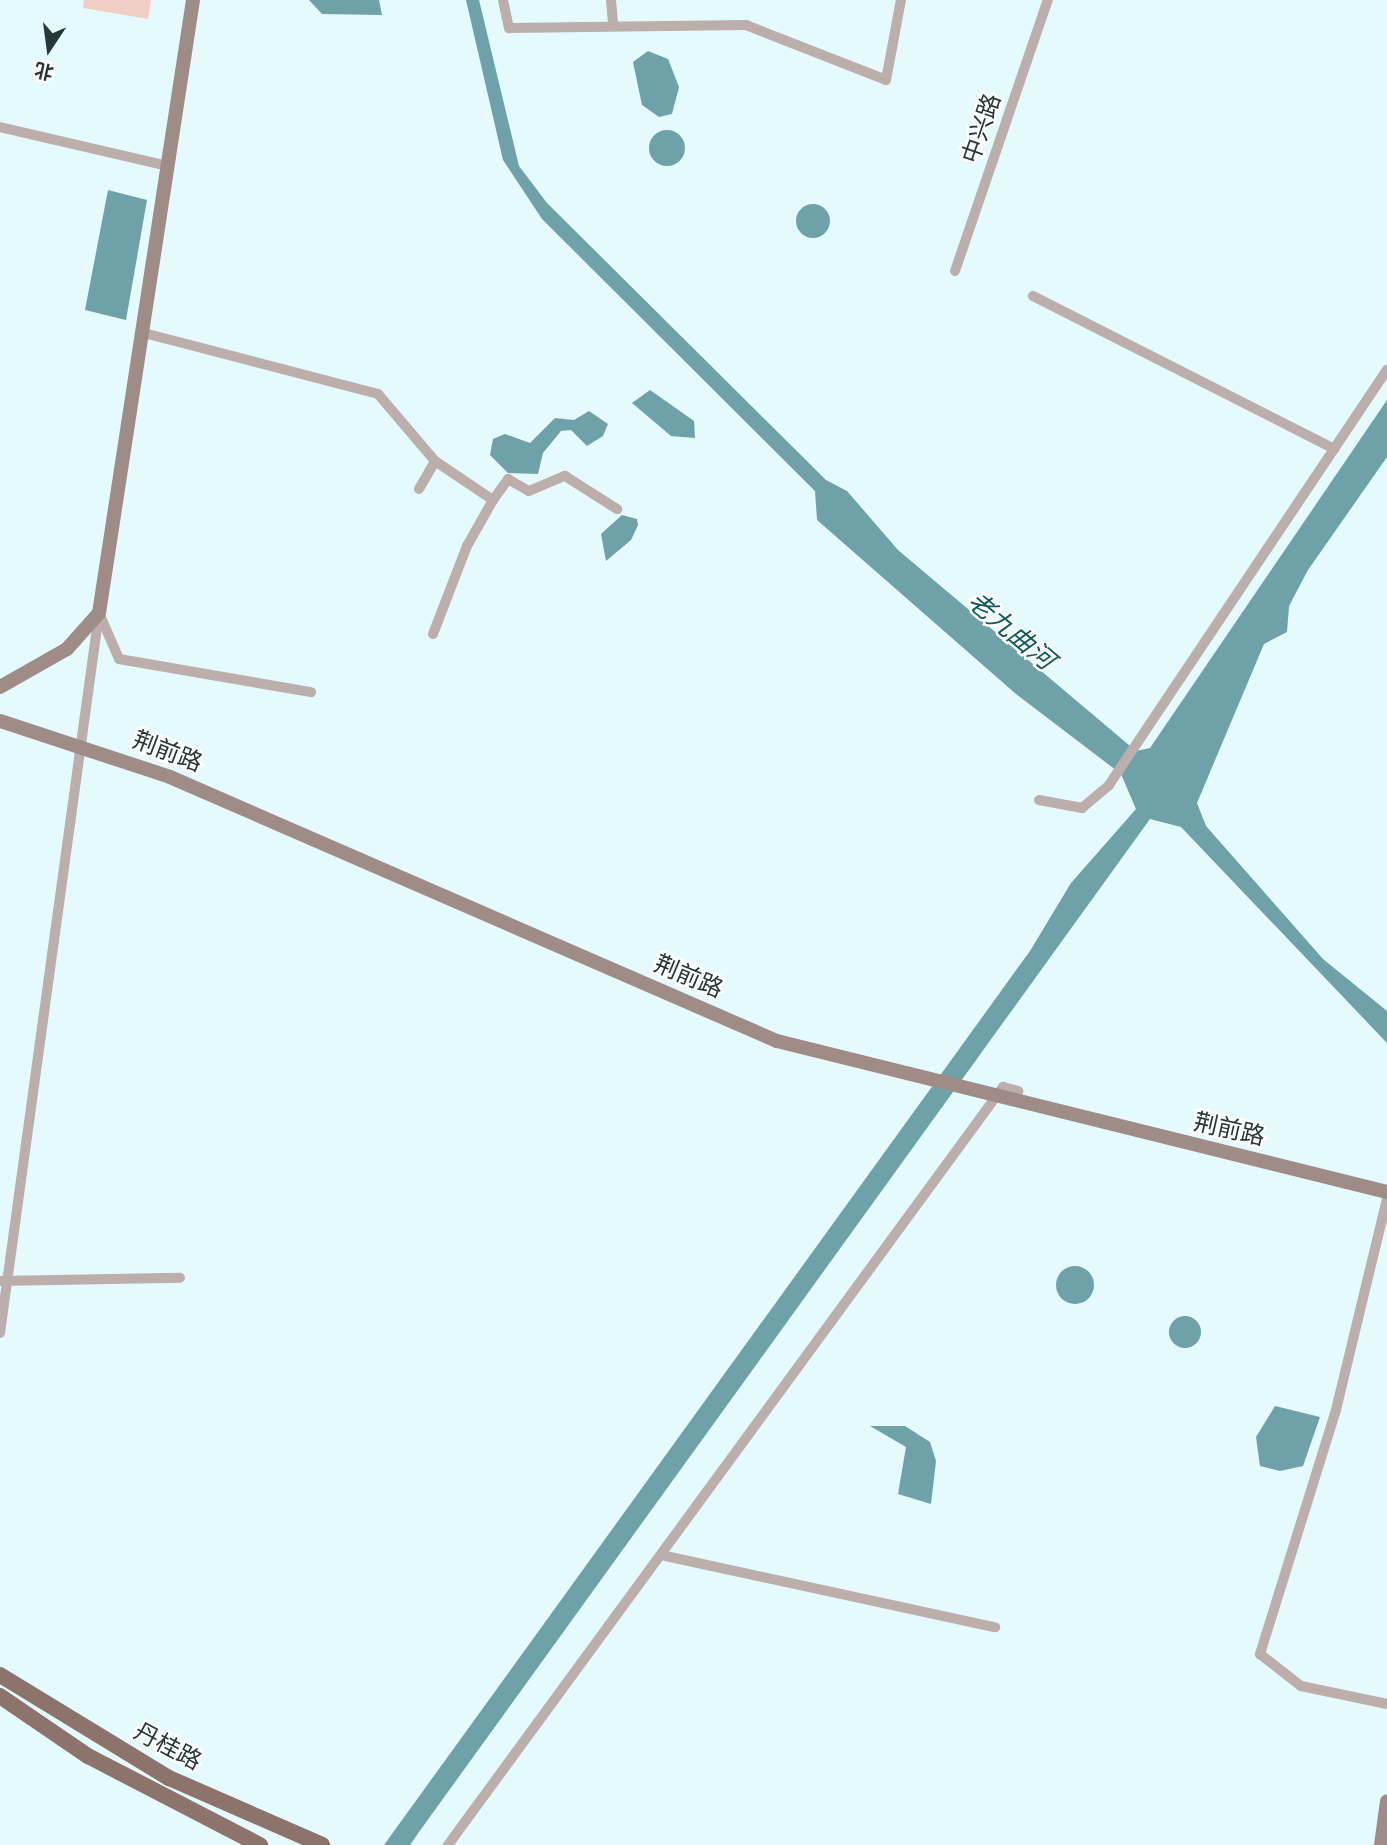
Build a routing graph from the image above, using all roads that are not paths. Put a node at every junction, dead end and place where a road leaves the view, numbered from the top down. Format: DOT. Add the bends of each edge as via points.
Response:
graph roads {
  1 [pos="193,0"];
  2 [pos="503,0"];
  3 [pos="611,0"];
  4 [pos="901,0"];
  5 [pos="1048,0"];
  6 [pos="613,23"];
  7 [pos="0,127"];
  8 [pos="168,166"];
  9 [pos="955,271"];
  10 [pos="1033,296"];
  11 [pos="144,333"];
  12 [pos="1387,370"];
  13 [pos="1334,449"];
  14 [pos="435,461"];
  15 [pos="419,489"];
  16 [pos="493,500"];
  17 [pos="617,509"];
  18 [pos="99,613"];
  19 [pos="433,634"];
  20 [pos="0,687"];
  21 [pos="311,692"];
  22 [pos="0,721"];
  23 [pos="82,746"];
  24 [pos="1039,800"];
  25 [pos="1018,1091"];
  26 [pos="995,1098"];
  27 [pos="1387,1192"];
  28 [pos="1387,1199"];
  29 [pos="180,1278"];
  30 [pos="4,1280"];
  31 [pos="0,1333"];
  32 [pos="660,1555"];
  33 [pos="995,1627"];
  34 [pos="0,1675"];
  35 [pos="0,1696"];
  36 [pos="1387,1704"];
  37 [pos="1387,1801"];
  38 [pos="260,1845"];
  39 [pos="322,1845"];
  40 [pos="449,1845"];
  41 [pos="1381,1845"];
  1 -- 8 [label="street"];
  2 -- 6 [label="street" via="509,28"];
  3 -- 6 [label="street"];
  4 -- 6 [label="street" via="886,80 747,25"];
  5 -- 9 [label="street, 中兴路"];
  7 -- 8 [label="street"];
  8 -- 11 [label="street"];
  10 -- 13 [label="street"];
  11 -- 14 [label="street" via="378,394"];
  11 -- 18 [label="street"];
  12 -- 13 [label="street"];
  13 -- 24 [label="street" via="1116,775 1082,808"];
  14 -- 15 [label="street"];
  14 -- 16 [label="street"];
  16 -- 17 [label="street" via="508,479 528,491 565,476"];
  16 -- 19 [label="street" via="467,546"];
  18 -- 20 [label="street" via="67,649"];
  18 -- 21 [label="street" via="119,659"];
  18 -- 23 [label="street"];
  22 -- 23 [label="street, 荆前路"];
  23 -- 26 [label="street, 荆前路" via="170,777 777,1041"];
  23 -- 30 [label="street"];
  25 -- 26 [label="street" via="1003,1087"];
  26 -- 27 [label="street, 荆前路"];
  26 -- 32 [label="street"];
  28 -- 36 [label="street" via="1336,1410 1260,1654 1301,1686"];
  29 -- 30 [label="street"];
  30 -- 31 [label="street"];
  32 -- 33 [label="street"];
  32 -- 40 [label="street"];
  34 -- 39 [label="main road, 丹桂路" via="169,1778"];
  35 -- 38 [label="main road, 丹桂路" via="88,1756"];
  37 -- 41 [label="street"];
}
